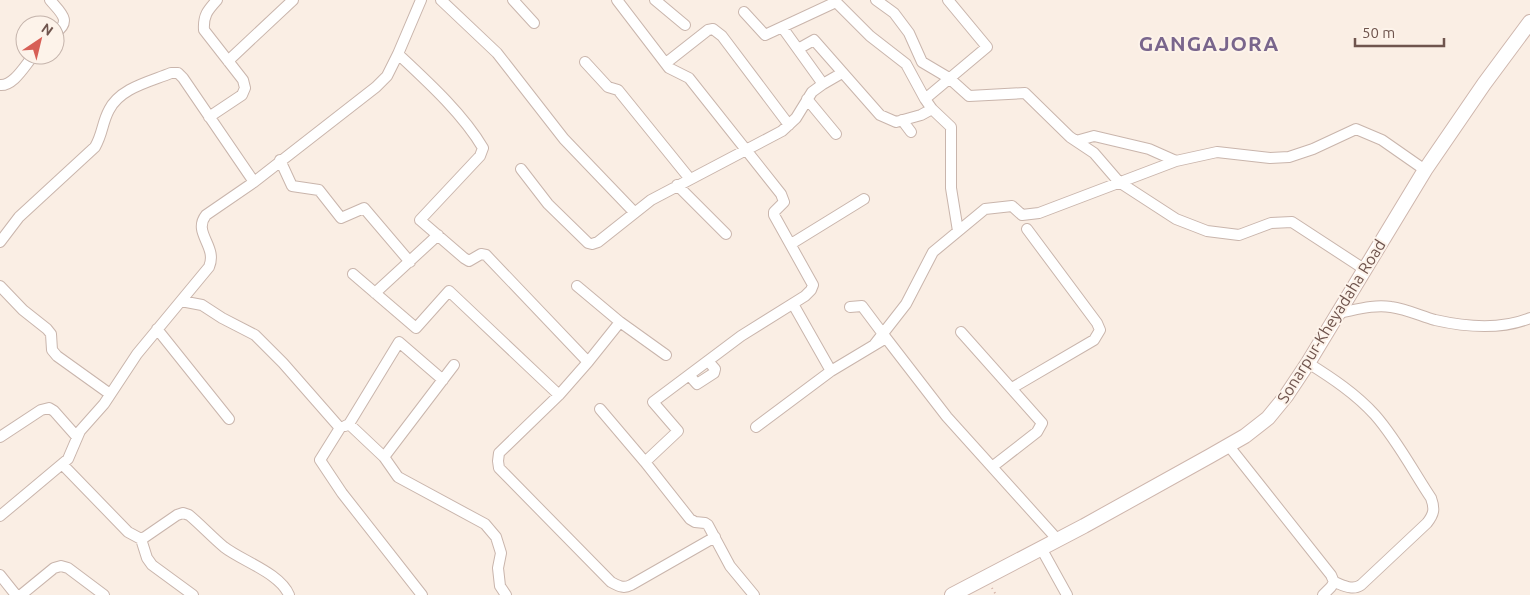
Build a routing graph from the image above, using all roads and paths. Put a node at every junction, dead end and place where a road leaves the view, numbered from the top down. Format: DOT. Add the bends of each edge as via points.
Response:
graph roads {
  1 [pos="50,0"];
  2 [pos="293,0"];
  3 [pos="421,0"];
  4 [pos="440,0"];
  5 [pos="513,0"];
  6 [pos="617,0"];
  7 [pos="655,0"];
  8 [pos="876,0"];
  9 [pos="948,0"];
  10 [pos="212,2"];
  11 [pos="744,12"];
  12 [pos="61,15"];
  13 [pos="534,23"];
  14 [pos="1530,23"];
  15 [pos="685,25"];
  16 [pos="782,27"];
  17 [pos="798,49"];
  18 [pos="398,54"];
  19 [pos="228,61"];
  20 [pos="585,62"];
  21 [pos="666,63"];
  22 [pos="25,65"];
  23 [pos="842,73"];
  24 [pos="949,78"];
  25 [pos="823,84"];
  26 [pos="0,85"];
  27 [pos="807,99"];
  28 [pos="924,99"];
  29 [pos="932,109"];
  30 [pos="209,117"];
  31 [pos="902,120"];
  32 [pos="789,126"];
  33 [pos="911,132"];
  34 [pos="836,134"];
  35 [pos="1076,141"];
  36 [pos="746,150"];
  37 [pos="280,160"];
  38 [pos="1176,161"];
  39 [pos="521,169"];
  40 [pos="1425,170"];
  41 [pos="690,179"];
  42 [pos="254,182"];
  43 [pos="1119,182"];
  44 [pos="678,185"];
  45 [pos="864,199"];
  46 [pos="634,212"];
  47 [pos="1027,229"];
  48 [pos="958,231"];
  49 [pos="726,234"];
  50 [pos="438,235"];
  51 [pos="0,242"];
  52 [pos="790,244"];
  53 [pos="410,262"];
  54 [pos="1364,269"];
  55 [pos="354,274"];
  56 [pos="0,286"];
  57 [pos="576,286"];
  58 [pos="375,293"];
  59 [pos="181,301"];
  60 [pos="793,304"];
  61 [pos="850,307"];
  62 [pos="1338,313"];
  63 [pos="1530,318"];
  64 [pos="620,322"];
  65 [pos="158,330"];
  66 [pos="961,332"];
  67 [pos="884,336"];
  68 [pos="666,355"];
  69 [pos="588,362"];
  70 [pos="1308,363"];
  71 [pos="454,365"];
  72 [pos="831,371"];
  73 [pos="442,380"];
  74 [pos="1012,388"];
  75 [pos="110,394"];
  76 [pos="559,395"];
  77 [pos="600,410"];
  78 [pos="229,419"];
  79 [pos="344,426"];
  80 [pos="756,427"];
  81 [pos="0,437"];
  82 [pos="77,437"];
  83 [pos="1228,445"];
  84 [pos="384,457"];
  85 [pos="645,462"];
  86 [pos="63,465"];
  87 [pos="992,467"];
  88 [pos="0,516"];
  89 [pos="715,537"];
  90 [pos="141,539"];
  91 [pos="1058,539"];
  92 [pos="1041,548"];
  93 [pos="0,575"];
  94 [pos="1334,582"];
  95 [pos="16,595"];
  96 [pos="22,595"];
  97 [pos="104,595"];
  98 [pos="193,595"];
  99 [pos="289,595"];
  100 [pos="422,595"];
  101 [pos="506,595"];
  102 [pos="754,595"];
  103 [pos="952,595"];
  104 [pos="1067,595"];
  105 [pos="1323,595"];
  1 -- 12 [label="street"];
  2 -- 19 [label="street"];
  3 -- 18 [label="street"];
  4 -- 46 [label="street" via="497,53 564,139"];
  5 -- 13 [label="street"];
  6 -- 21 [label="street"];
  7 -- 15 [label="street"];
  8 -- 24 [label="street" via="894,13 909,33 922,62"];
  9 -- 24 [label="street" via="986,47"];
  10 -- 19 [label="street" via="203,20 204,30"];
  11 -- 16 [label="street" via="765,35"];
  14 -- 40 [label="main road, Sonarpur-Kheyadaha Road"];
  16 -- 17 [label="street"];
  16 -- 28 [label="street" via="836,2 870,36 906,64"];
  17 -- 23 [label="street" via="814,40"];
  17 -- 25 [label="street"];
  18 -- 37 [label="street" via="387,76 376,87"];
  18 -- 50 [label="street" via="435,89 483,148 480,156 420,220"];
  19 -- 30 [label="street" via="246,88 242,95"];
  20 -- 41 [label="street" via="608,88 618,90"];
  21 -- 32 [label="street" via="713,28"];
  21 -- 36 [label="street" via="674,72 689,78"];
  22 -- 26 [label="street" via="8,84"];
  23 -- 25 [label="street"];
  23 -- 31 [label="street" via="880,115 896,122"];
  24 -- 28 [label="street"];
  24 -- 35 [label="street" via="969,96 1025,93"];
  25 -- 27 [label="street"];
  27 -- 32 [label="street"];
  27 -- 34 [label="street"];
  28 -- 29 [label="street"];
  29 -- 31 [label="street"];
  29 -- 48 [label="street" via="951,127 951,188"];
  30 -- 42 [label="street"];
  30 -- 51 [label="street" via="178,74 171,73 126,91 110,109 95,147 19,217"];
  31 -- 33 [label="street"];
  32 -- 36 [label="street"];
  35 -- 38 [label="street" via="1094,136 1149,149"];
  35 -- 43 [label="street" via="1094,153"];
  36 -- 41 [label="street"];
  36 -- 52 [label="street" via="783,198 784,202 774,215"];
  37 -- 42 [label="street"];
  37 -- 53 [label="street" via="292,186 320,190 341,218 364,208"];
  38 -- 40 [label="street" via="1217,152 1289,157 1356,130 1382,140"];
  38 -- 43 [label="street"];
  39 -- 46 [label="street" via="548,204 588,243 598,242"];
  40 -- 54 [label="main road, Sonarpur-Kheyadaha Road"];
  41 -- 44 [label="street"];
  42 -- 59 [label="street" via="202,220 201,227 212,261"];
  43 -- 48 [label="street" via="1039,213 1022,215 1012,206 985,209"];
  43 -- 54 [label="street" via="1176,219 1207,230 1239,235 1271,223 1292,222"];
  44 -- 46 [label="street"];
  44 -- 49 [label="street"];
  45 -- 52 [label="street"];
  47 -- 74 [label="street" via="1100,330 1094,340"];
  48 -- 67 [label="street" via="933,252 906,304"];
  50 -- 53 [label="street"];
  50 -- 69 [label="street" via="470,261 486,255"];
  52 -- 60 [label="street" via="813,285"];
  53 -- 58 [label="street"];
  54 -- 62 [label="main road, Sonarpur-Kheyadaha Road"];
  55 -- 58 [label="street"];
  56 -- 75 [label="street" via="48,330 52,350 57,356"];
  57 -- 64 [label="street"];
  58 -- 76 [label="street" via="416,328 449,291"];
  59 -- 65 [label="street"];
  59 -- 79 [label="street" via="202,305 255,335"];
  60 -- 72 [label="street"];
  60 -- 85 [label="street" via="742,336 653,402 678,432"];
  61 -- 67 [label="street" via="862,306"];
  62 -- 63 [label="street" via="1381,306 1435,320 1486,326"];
  62 -- 70 [label="main road, Sonarpur-Kheyadaha Road"];
  64 -- 68 [label="street"];
  64 -- 69 [label="street"];
  65 -- 75 [label="street"];
  65 -- 78 [label="street"];
  66 -- 74 [label="street"];
  67 -- 72 [label="street"];
  67 -- 87 [label="street" via="947,417"];
  69 -- 76 [label="street"];
  70 -- 83 [label="main road, Sonarpur-Kheyadaha Road" via="1268,418"];
  70 -- 94 [label="street" via="1375,414 1434,507 1427,523 1362,585 1351,588"];
  71 -- 73 [label="street"];
  72 -- 80 [label="street"];
  73 -- 79 [label="street" via="399,342"];
  73 -- 84 [label="street"];
  74 -- 87 [label="street" via="1038,417 1041,427"];
  75 -- 82 [label="street"];
  76 -- 89 [label="street" via="499,453 499,468 612,582 626,587"];
  77 -- 85 [label="street"];
  79 -- 84 [label="street"];
  79 -- 100 [label="street" via="320,460"];
  81 -- 82 [label="street" via="49,408"];
  82 -- 86 [label="street"];
  83 -- 91 [label="main road, Sonarpur-Kheyadaha Road"];
  83 -- 94 [label="street"];
  84 -- 101 [label="street" via="398,477 485,524 496,537 501,553 498,568 500,586"];
  85 -- 89 [label="street" via="685,513 696,522 705,522"];
  86 -- 88 [label="street"];
  86 -- 90 [label="street" via="128,532"];
  87 -- 91 [label="street"];
  89 -- 102 [label="street" via="730,566"];
  90 -- 98 [label="street" via="146,558 152,565"];
  90 -- 99 [label="street" via="177,515 189,515 223,546 274,578"];
  91 -- 92 [label="main road, Sonarpur-Kheyadaha Road"];
  92 -- 103 [label="main road, Sonarpur-Kheyadaha Road"];
  92 -- 104 [label="street"];
  93 -- 95 [label="street"];
  94 -- 105 [label="street"];
  96 -- 97 [label="street" via="54,568 61,566"];
}
